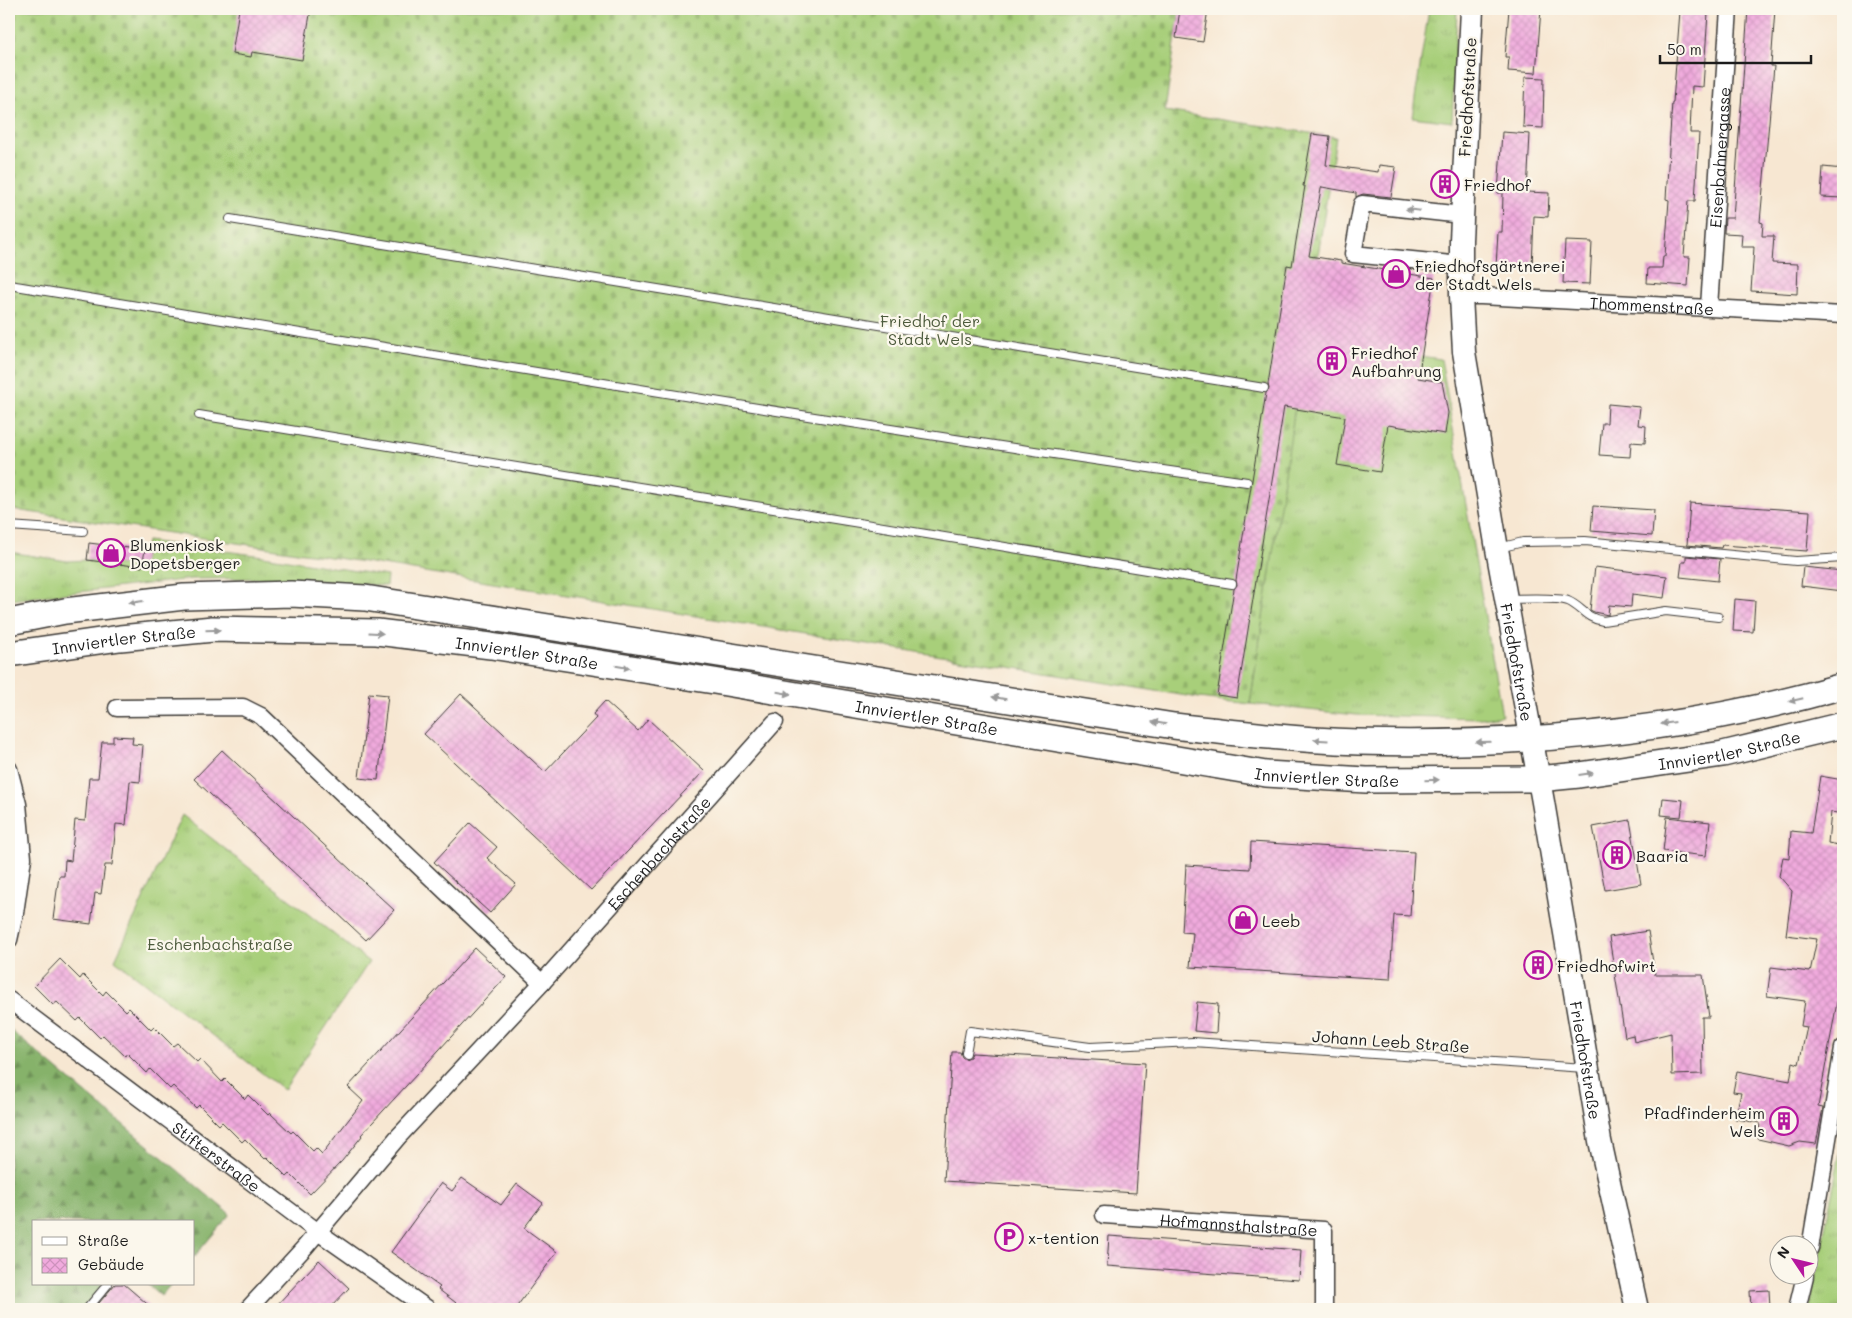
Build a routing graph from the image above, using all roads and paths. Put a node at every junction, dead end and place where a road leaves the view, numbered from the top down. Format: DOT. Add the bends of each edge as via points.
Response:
graph roads {
  1 [pos="1472,9"];
  2 [pos="1730,9"];
  3 [pos="1462,215"];
  4 [pos="230,219"];
  5 [pos="1461,265"];
  6 [pos="9,285"];
  7 [pos="1461,296"];
  8 [pos="1709,307"];
  9 [pos="1843,315"];
  10 [pos="1264,388"];
  11 [pos="199,415"];
  12 [pos="1247,482"];
  13 [pos="9,526"];
  14 [pos="83,531"];
  15 [pos="1497,549"];
  16 [pos="1843,558"];
  17 [pos="1232,584"];
  18 [pos="1506,600"];
  19 [pos="1718,617"];
  20 [pos="9,622"];
  21 [pos="9,654"];
  22 [pos="1843,686"];
  23 [pos="117,708"];
  24 [pos="775,722"];
  25 [pos="1843,725"];
  26 [pos="1532,738"];
  27 [pos="9,769"];
  28 [pos="1538,779"];
  29 [pos="9,940"];
  30 [pos="542,983"];
  31 [pos="9,1000"];
  32 [pos="1843,1048"];
  33 [pos="966,1052"];
  34 [pos="1587,1069"];
  35 [pos="1104,1215"];
  36 [pos="318,1232"];
  37 [pos="1812,1236"];
  38 [pos="106,1286"];
  39 [pos="1803,1286"];
  40 [pos="87,1309"];
  41 [pos="248,1309"];
  42 [pos="428,1309"];
  43 [pos="1324,1309"];
  44 [pos="1637,1309"];
  45 [pos="1797,1309"];
  1 -- 3 [label="street, Friedhofstraße"];
  2 -- 8 [label="street, Eisenbahnergasse"];
  3 -- 5 [label="street, Friedhofstraße"];
  3 -- 5 [label="street, one-way" via="1362,204 1353,254"];
  4 -- 10 [label="lane"];
  5 -- 7 [label="street, Friedhofstraße"];
  6 -- 12 [label="lane" via="877,426"];
  7 -- 8 [label="street, Thommenstraße"];
  7 -- 15 [label="street, Friedhofstraße" via="1464,352"];
  8 -- 9 [label="street, Thommenstraße"];
  11 -- 17 [label="lane"];
  13 -- 14 [label="lane"];
  15 -- 16 [label="lane" via="1522,542 1585,542 1796,561"];
  15 -- 18 [label="street, Friedhofstraße"];
  18 -- 19 [label="lane" via="1568,601 1592,619 1603,621 1666,611"];
  18 -- 26 [label="street, Friedhofstraße"];
  26 -- 20 [label="main road, Innviertler Straße, one-way" via="1482,742 1358,742 1183,727 365,598 291,594 184,597 65,611"];
  21 -- 28 [label="main road, Innviertler Straße, one-way" via="213,629 377,632 492,646 1266,774 1366,780"];
  22 -- 26 [label="main road, Innviertler Straße, one-way" via="1796,700 1717,716 1569,737"];
  23 -- 30 [label="street" via="243,707 261,716"];
  24 -- 30 [label="street, Eschenbachstraße"];
  28 -- 25 [label="main road, Innviertler Straße, one-way" via="1723,754"];
  26 -- 28 [label="street, Friedhofstraße"];
  27 -- 29 [label="street" via="18,804 23,858"];
  28 -- 34 [label="street, Friedhofstraße"];
  30 -- 36 [label="street, Eschenbachstraße" via="398,1136"];
  31 -- 36 [label="street, Stifterstraße"];
  32 -- 37 [label="street"];
  33 -- 34 [label="lane, Johann Leeb Straße" via="970,1031 1090,1046 1193,1042"];
  34 -- 44 [label="street, Friedhofstraße"];
  35 -- 43 [label="street, Hofmannsthalstraße" via="1324,1230"];
  36 -- 41 [label="street, Eschenbachstraße"];
  36 -- 42 [label="street, Stifterstraße"];
  38 -- 40 [label="lane"];
  39 -- 45 [label="street"];
}
